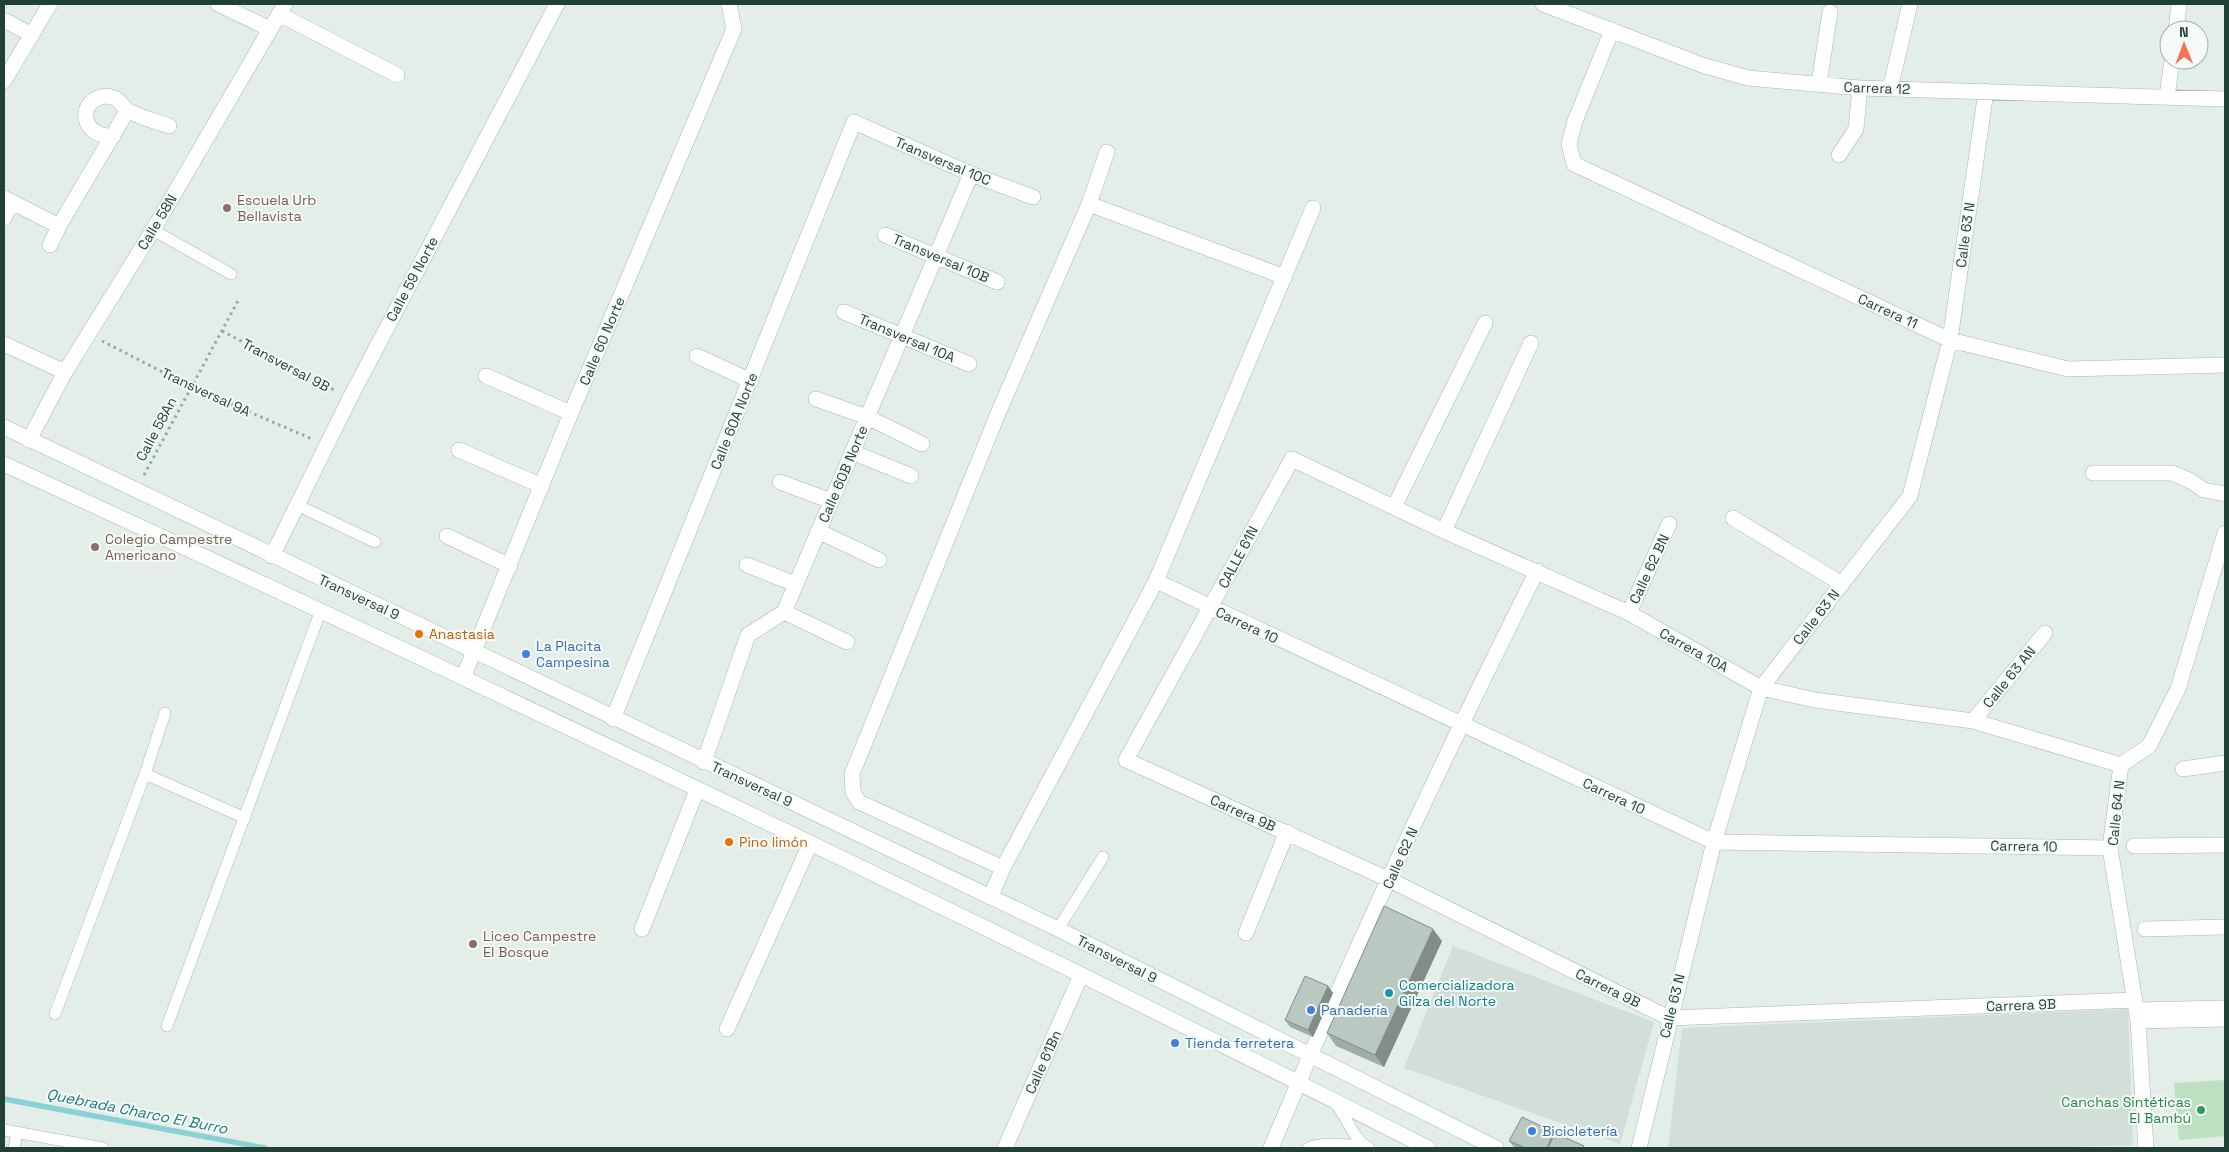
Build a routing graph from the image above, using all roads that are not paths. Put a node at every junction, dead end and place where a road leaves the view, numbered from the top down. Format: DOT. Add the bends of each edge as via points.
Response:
graph roads {
  1 [pos="50,4"];
  2 [pos="218,4"];
  3 [pos="557,4"];
  4 [pos="730,4"];
  5 [pos="1543,4"];
  6 [pos="1910,4"];
  7 [pos="2179,4"];
  8 [pos="282,9"];
  9 [pos="1830,12"];
  10 [pos="4,20"];
  11 [pos="2177,20"];
  12 [pos="270,29"];
  13 [pos="1612,30"];
  14 [pos="32,35"];
  15 [pos="2171,70"];
  16 [pos="397,76"];
  17 [pos="4,81"];
  18 [pos="1819,84"];
  19 [pos="1860,88"];
  20 [pos="1890,89"];
  21 [pos="1986,91"];
  22 [pos="2167,97"];
  23 [pos="2225,99"];
  24 [pos="127,110"];
  25 [pos="854,122"];
  26 [pos="169,126"];
  27 [pos="114,136"];
  28 [pos="1107,152"];
  29 [pos="1839,155"];
  30 [pos="972,174"];
  31 [pos="1033,197"];
  32 [pos="8,200"];
  33 [pos="1089,204"];
  34 [pos="1313,208"];
  35 [pos="4,218"];
  36 [pos="59,226"];
  37 [pos="154,230"];
  38 [pos="885,235"];
  39 [pos="50,245"];
  40 [pos="936,256"];
  41 [pos="231,274"];
  42 [pos="1285,276"];
  43 [pos="997,282"];
  44 [pos="844,312"];
  45 [pos="1485,323"];
  46 [pos="902,336"];
  47 [pos="1950,340"];
  48 [pos="1531,343"];
  49 [pos="4,344"];
  50 [pos="697,356"];
  51 [pos="969,364"];
  52 [pos="2225,365"];
  53 [pos="65,372"];
  54 [pos="486,376"];
  55 [pos="751,380"];
  56 [pos="816,399"];
  57 [pos="571,413"];
  58 [pos="867,417"];
  59 [pos="4,427"];
  60 [pos="29,440"];
  61 [pos="922,444"];
  62 [pos="459,450"];
  63 [pos="852,452"];
  64 [pos="1292,459"];
  65 [pos="4,464"];
  66 [pos="2093,472"];
  67 [pos="911,476"];
  68 [pos="780,482"];
  69 [pos="542,486"];
  70 [pos="2225,494"];
  71 [pos="831,501"];
  72 [pos="298,505"];
  73 [pos="1394,507"];
  74 [pos="1733,518"];
  75 [pos="1670,524"];
  76 [pos="818,531"];
  77 [pos="1444,531"];
  78 [pos="2225,533"];
  79 [pos="447,536"];
  80 [pos="375,542"];
  81 [pos="272,556"];
  82 [pos="879,560"];
  83 [pos="747,565"];
  84 [pos="510,566"];
  85 [pos="1537,572"];
  86 [pos="1156,581"];
  87 [pos="795,584"];
  88 [pos="1842,584"];
  89 [pos="1211,608"];
  90 [pos="321,610"];
  91 [pos="784,612"];
  92 [pos="1629,614"];
  93 [pos="2045,633"];
  94 [pos="847,642"];
  95 [pos="474,652"];
  96 [pos="463,678"];
  97 [pos="1761,688"];
  98 [pos="165,713"];
  99 [pos="613,718"];
  100 [pos="1973,721"];
  101 [pos="1460,725"];
  102 [pos="1126,760"];
  103 [pos="704,762"];
  104 [pos="2225,763"];
  105 [pos="2121,765"];
  106 [pos="2183,769"];
  107 [pos="145,774"];
  108 [pos="697,790"];
  109 [pos="245,818"];
  110 [pos="1287,832"];
  111 [pos="1714,842"];
  112 [pos="810,844"];
  113 [pos="2225,845"];
  114 [pos="2134,846"];
  115 [pos="2110,848"];
  116 [pos="1103,857"];
  117 [pos="1003,868"];
  118 [pos="1390,880"];
  119 [pos="991,896"];
  120 [pos="2225,927"];
  121 [pos="642,929"];
  122 [pos="1058,929"];
  123 [pos="2145,929"];
  124 [pos="1246,933"];
  125 [pos="1081,975"];
  126 [pos="2225,1008"];
  127 [pos="2136,1010"];
  128 [pos="55,1014"];
  129 [pos="1669,1018"];
  130 [pos="2225,1019"];
  131 [pos="167,1026"];
  132 [pos="727,1029"];
  133 [pos="1310,1056"];
  134 [pos="1298,1083"];
  135 [pos="1330,1098"];
  136 [pos="4,1130"];
  137 [pos="17,1133"];
  138 [pos="1366,1147"];
  139 [pos="14,1148"];
  140 [pos="102,1148"];
  141 [pos="1005,1148"];
  142 [pos="1271,1148"];
  143 [pos="1308,1148"];
  144 [pos="1428,1148"];
  145 [pos="1496,1148"];
  146 [pos="1639,1148"];
  147 [pos="2146,1148"];
  1 -- 14 [label="street"];
  2 -- 12 [label="street"];
  3 -- 72 [label="street, Calle 59 Norte" via="350,398"];
  4 -- 57 [label="street, Calle 60 Norte" via="734,29"];
  5 -- 13 [label="street, Carrera 12"];
  6 -- 20 [label="street"];
  7 -- 11 [label="street"];
  8 -- 12 [label="street, Calle 58N"];
  8 -- 16 [label="street"];
  9 -- 18 [label="street"];
  10 -- 14 [label="street"];
  12 -- 37 [label="street, Calle 58N"];
  13 -- 18 [label="street, Carrera 12" via="1702,65 1748,78"];
  13 -- 47 [label="street, Carrera 11" via="1575,120 1569,144 1574,164"];
  14 -- 17 [label="street"];
  15 -- 22 [label="street"];
  18 -- 19 [label="street, Carrera 12"];
  19 -- 20 [label="street, Carrera 12"];
  19 -- 29 [label="street" via="1856,130"];
  20 -- 21 [label="street, Carrera 12"];
  21 -- 22 [label="street, Carrera 12"];
  21 -- 47 [label="street, Calle 63 N"];
  22 -- 23 [label="street, Carrera 12"];
  24 -- 26 [label="street"];
  24 -- 27 [label="street"];
  24 -- 27 [label="street" via="121,101 111,96 91,102 86,112 87,123 93,132 102,137"];
  25 -- 30 [label="street, Transversal 10C"];
  25 -- 55 [label="street, Calle 60A Norte"];
  27 -- 36 [label="street"];
  28 -- 33 [label="street"];
  30 -- 31 [label="street, Transversal 10C"];
  30 -- 40 [label="street, Calle 60B Norte"];
  32 -- 35 [label="street"];
  32 -- 36 [label="street"];
  33 -- 42 [label="street"];
  33 -- 117 [label="street" via="999,411 852,774 852,792 859,802"];
  34 -- 42 [label="street"];
  36 -- 39 [label="street"];
  37 -- 41 [label="lane"];
  37 -- 53 [label="street, Calle 58N"];
  38 -- 40 [label="street, Transversal 10B"];
  40 -- 43 [label="street, Transversal 10B"];
  40 -- 46 [label="street, Calle 60B Norte"];
  42 -- 86 [label="street"];
  44 -- 46 [label="street, Transversal 10A"];
  45 -- 73 [label="street"];
  46 -- 51 [label="street, Transversal 10A"];
  46 -- 58 [label="street, Calle 60B Norte"];
  47 -- 52 [label="street, Carrera 11" via="2068,369"];
  47 -- 88 [label="street, Calle 63 N" via="1910,496"];
  48 -- 77 [label="street"];
  49 -- 53 [label="street"];
  50 -- 55 [label="street"];
  53 -- 60 [label="street, Calle 58N"];
  54 -- 57 [label="street"];
  55 -- 99 [label="street, Calle 60A Norte"];
  56 -- 58 [label="street"];
  57 -- 69 [label="street, Calle 60 Norte"];
  58 -- 61 [label="street"];
  58 -- 63 [label="street, Calle 60B Norte"];
  59 -- 60 [label="street, Transversal 9"];
  60 -- 81 [label="street, Transversal 9"];
  62 -- 69 [label="street"];
  63 -- 67 [label="street"];
  63 -- 71 [label="street, Calle 60B Norte"];
  64 -- 73 [label="street, Carrera 10A"];
  64 -- 89 [label="street, CALLE 61N"];
  65 -- 90 [label="street, Transversal 9"];
  66 -- 70 [label="street" via="2172,473 2204,490"];
  68 -- 71 [label="street"];
  69 -- 84 [label="street, Calle 60 Norte"];
  71 -- 76 [label="street, Calle 60B Norte"];
  72 -- 80 [label="lane"];
  72 -- 81 [label="street, Calle 59 Norte"];
  73 -- 77 [label="street, Carrera 10A"];
  74 -- 88 [label="street"];
  75 -- 92 [label="street, Calle 62 BN"];
  76 -- 82 [label="street"];
  76 -- 87 [label="street, Calle 60B Norte"];
  77 -- 85 [label="street, Carrera 10A"];
  78 -- 105 [label="street, Calle 64 N" via="2178,689 2149,746"];
  79 -- 84 [label="street"];
  81 -- 95 [label="street, Transversal 9"];
  83 -- 87 [label="street"];
  84 -- 95 [label="street, Calle 60 Norte"];
  85 -- 92 [label="street, Carrera 10A"];
  85 -- 101 [label="street, Calle 62 N"];
  86 -- 89 [label="street, Carrera 10"];
  86 -- 117 [label="street"];
  87 -- 91 [label="street, Calle 60B Norte"];
  88 -- 97 [label="street, Calle 63 N"];
  89 -- 101 [label="street, Carrera 10"];
  89 -- 102 [label="street, CALLE 61N"];
  90 -- 96 [label="street, Transversal 9"];
  90 -- 109 [label="lane"];
  91 -- 94 [label="street"];
  91 -- 103 [label="street" via="748,635"];
  92 -- 97 [label="street, Carrera 10A"];
  93 -- 100 [label="street, Calle 63 AN"];
  95 -- 96 [label="street, Calle 60 Norte"];
  95 -- 99 [label="street, Transversal 9"];
  96 -- 108 [label="street, Transversal 9"];
  97 -- 100 [label="street, Carrera 10A" via="1815,700"];
  97 -- 111 [label="street, Calle 63 N"];
  98 -- 107 [label="lane"];
  99 -- 103 [label="street, Transversal 9"];
  100 -- 105 [label="street, Carrera 10A"];
  101 -- 111 [label="street, Carrera 10"];
  101 -- 118 [label="street, Calle 62 N"];
  102 -- 110 [label="street, Carrera 9B"];
  103 -- 119 [label="street, Transversal 9"];
  104 -- 106 [label="street"];
  105 -- 115 [label="street, Calle 64 N"];
  107 -- 109 [label="lane"];
  107 -- 128 [label="lane"];
  108 -- 112 [label="street, Transversal 9"];
  108 -- 121 [label="street"];
  109 -- 131 [label="lane"];
  110 -- 118 [label="street, Carrera 9B"];
  110 -- 124 [label="street"];
  111 -- 115 [label="street, Carrera 10"];
  111 -- 129 [label="street, Calle 63 N"];
  112 -- 125 [label="street, Transversal 9"];
  112 -- 132 [label="street"];
  113 -- 114 [label="street"];
  115 -- 127 [label="street, Calle 64 N"];
  116 -- 122 [label="lane"];
  117 -- 119 [label="street"];
  118 -- 129 [label="street, Carrera 9B"];
  118 -- 133 [label="street, Calle 62 N"];
  119 -- 122 [label="street, Transversal 9"];
  120 -- 123 [label="street"];
  122 -- 133 [label="street, Transversal 9"];
  125 -- 134 [label="street, Transversal 9"];
  125 -- 141 [label="street, Calle 61Bn"];
  126 -- 127 [label="street"];
  127 -- 129 [label="street, Carrera 9B"];
  127 -- 130 [label="street"];
  127 -- 147 [label="street, Calle 64 N"];
  129 -- 146 [label="street, Calle 63 N"];
  133 -- 134 [label="street, Calle 62 N"];
  133 -- 145 [label="street, Transversal 9"];
  134 -- 135 [label="street, Transversal 9"];
  134 -- 142 [label="street, Calle 62 N"];
  135 -- 138 [label="lane"];
  135 -- 144 [label="street, Transversal 9"];
  136 -- 137 [label="lane"];
  137 -- 139 [label="lane"];
  137 -- 140 [label="lane"];
  138 -- 143 [label="lane" via="1326,1143"];
}
